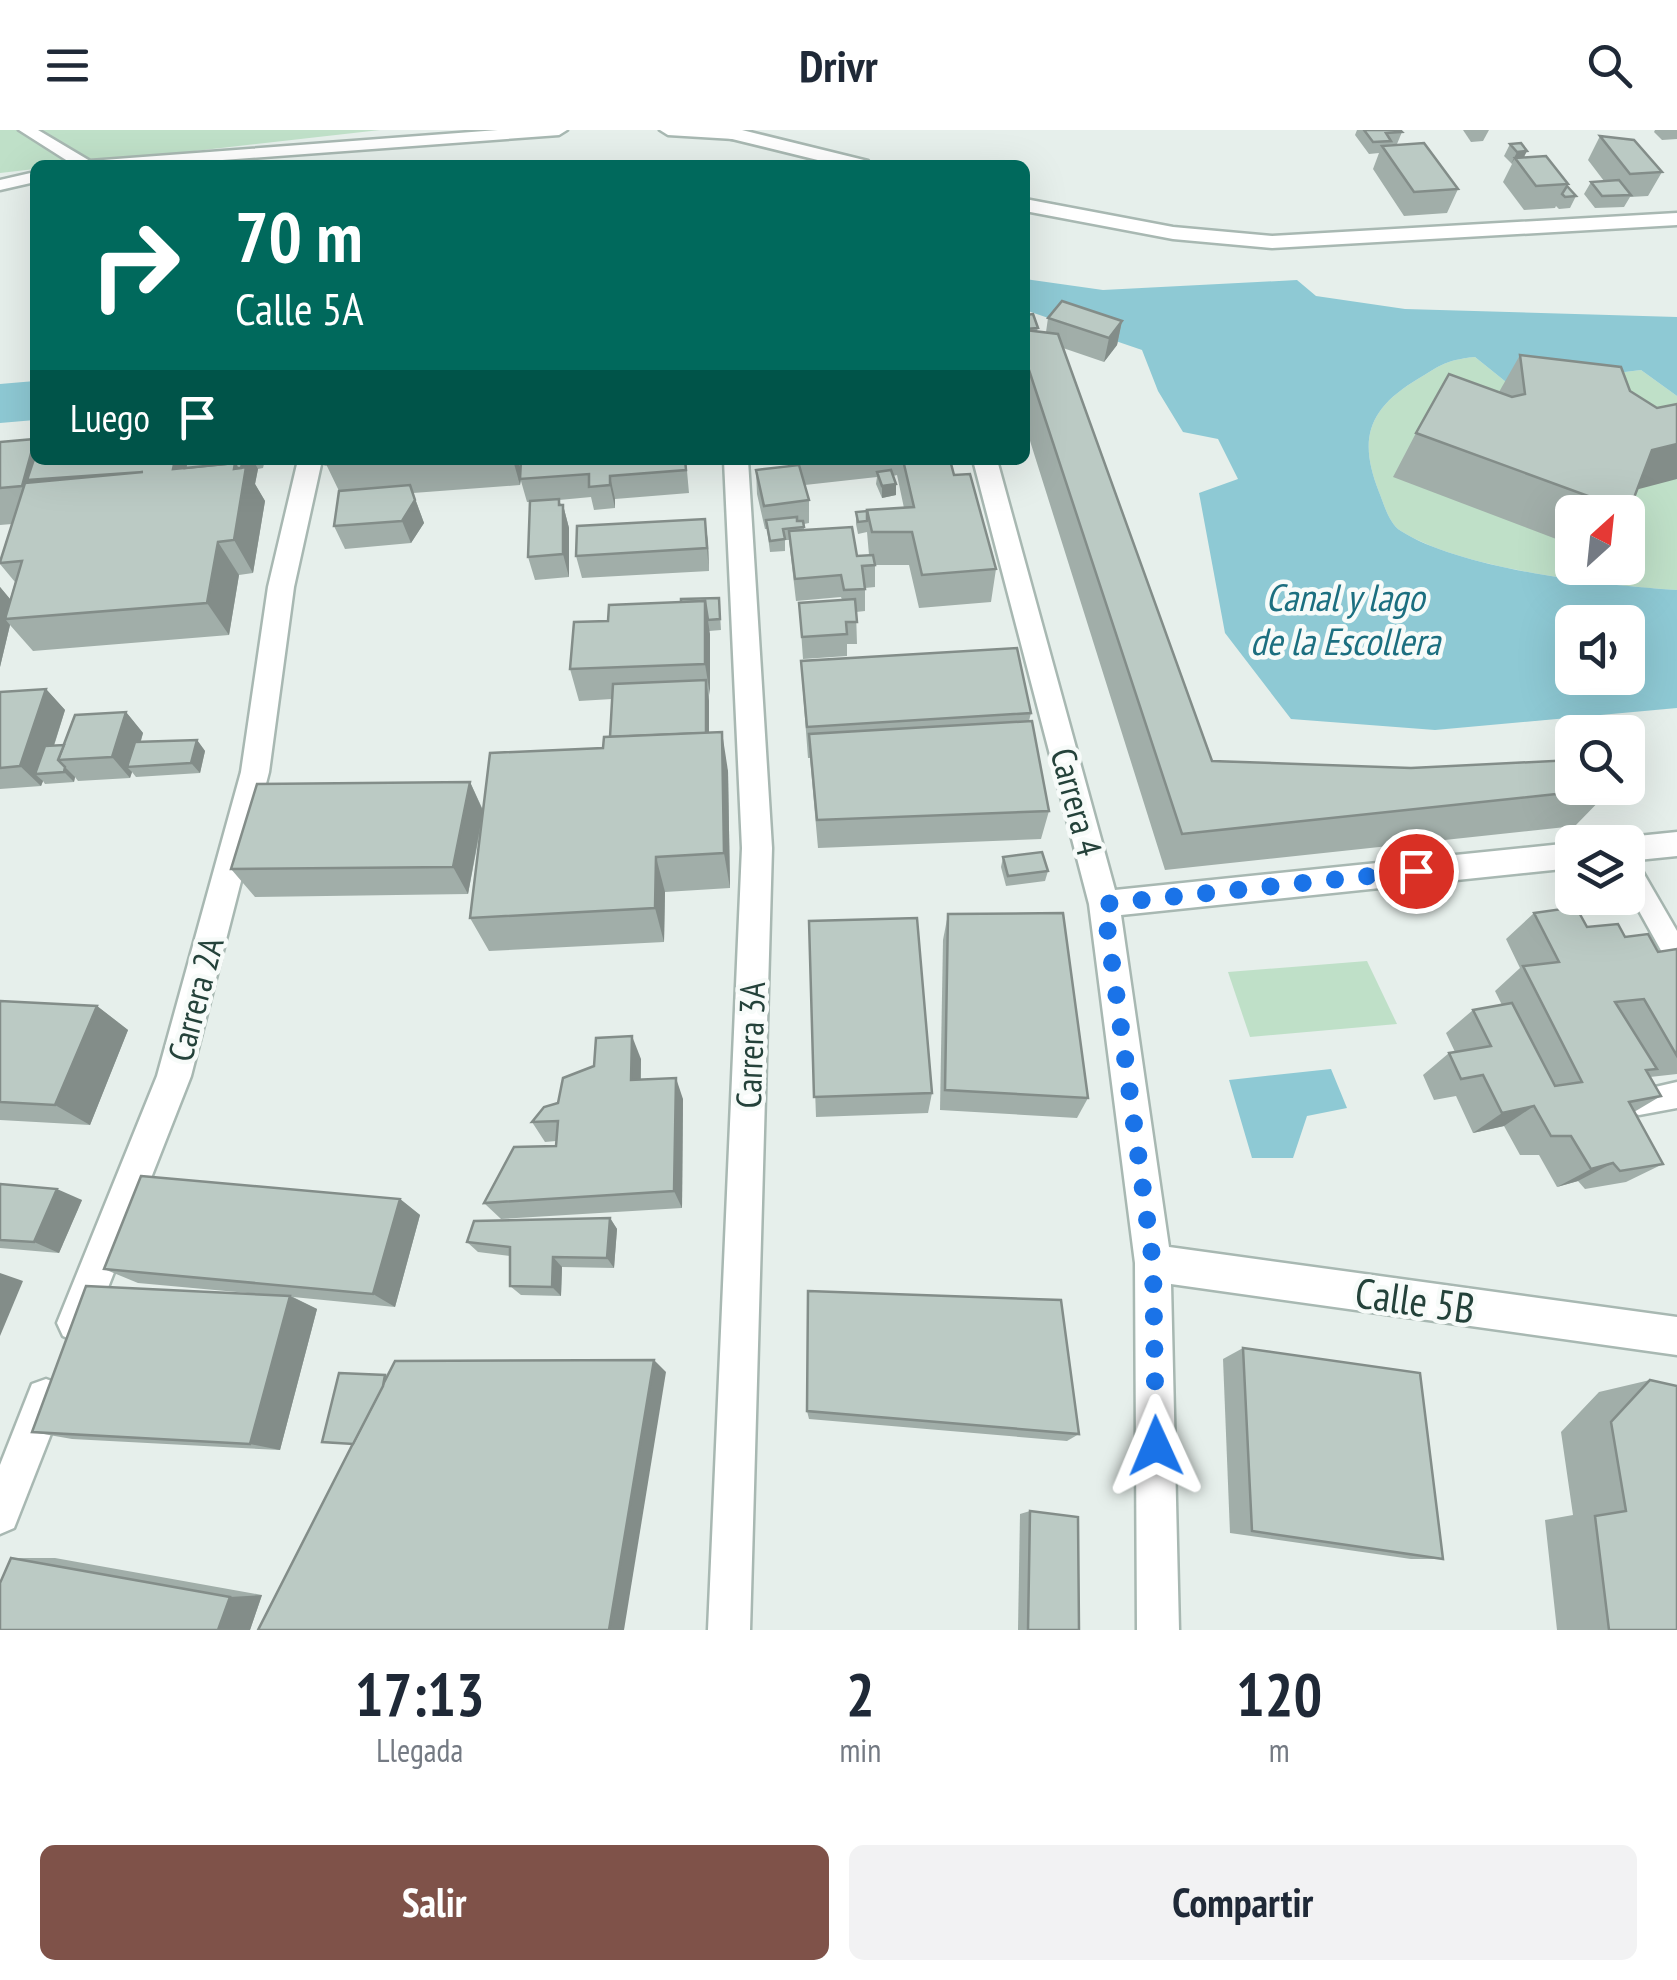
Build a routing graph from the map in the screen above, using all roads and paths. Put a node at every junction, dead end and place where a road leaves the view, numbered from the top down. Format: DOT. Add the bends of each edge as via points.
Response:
graph roads {
  1 [pos="27,130"];
  2 [pos="559,130"];
  3 [pos="668,130"];
  4 [pos="734,132"];
  5 [pos="76,160"];
  6 [pos="160,160"];
  7 [pos="842,160"];
  8 [pos="30,178"];
  9 [pos="0,185"];
  10 [pos="1030,206"];
  11 [pos="1677,219"];
  12 [pos="309,465"];
  13 [pos="736,465"];
  14 [pos="986,465"];
  15 [pos="1677,844"];
  16 [pos="1645,847"];
  17 [pos="1555,856"];
  18 [pos="1645,899"];
  19 [pos="1104,904"];
  20 [pos="1677,955"];
  21 [pos="1677,1095"];
  22 [pos="1639,1102"];
  23 [pos="1153,1263"];
  24 [pos="1677,1336"];
  25 [pos="0,1514"];
  26 [pos="729,1630"];
  27 [pos="1158,1630"];
  1 -- 5 [label="lane"];
  2 -- 6 [label="lane"];
  3 -- 4 [label="lane"];
  4 -- 7 [label="street"];
  8 -- 9 [label="lane"];
  10 -- 11 [label="street" via="1174,233 1272,242"];
  12 -- 25 [label="street, Carrera 2A" via="281,587 254,772 174,1076"];
  13 -- 26 [label="street, Carrera 3A" via="757,848"];
  14 -- 19 [label="street, Carrera 4"];
  15 -- 16 [label="street"];
  17 -- 19 [label="street"];
  18 -- 20 [label="lane"];
  19 -- 23 [label="street, Carrera 4"];
  21 -- 22 [label="lane"];
  23 -- 24 [label="street, Calle 5B"];
  23 -- 27 [label="street, Carrera 4"];
}
